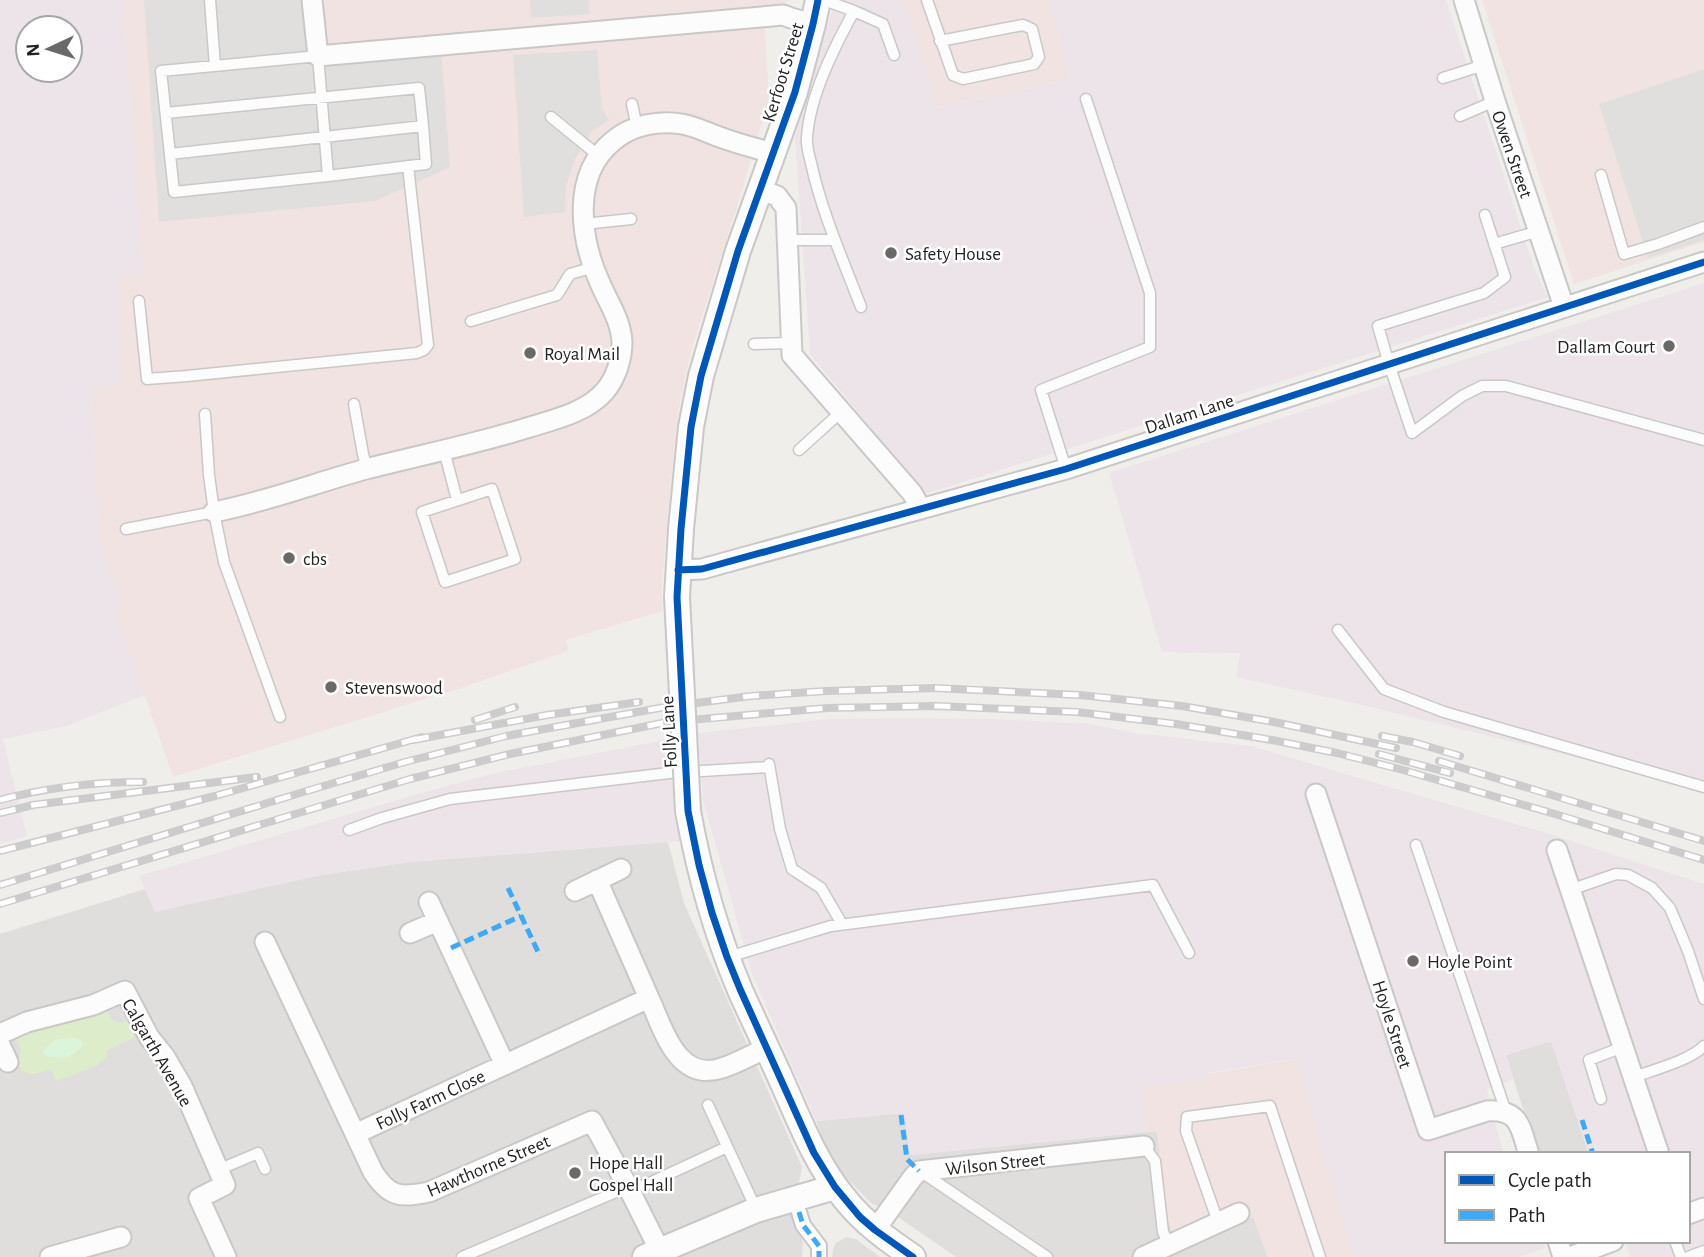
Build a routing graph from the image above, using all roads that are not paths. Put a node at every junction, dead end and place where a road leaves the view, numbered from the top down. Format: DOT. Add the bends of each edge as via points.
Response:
graph roads {
  1 [pos="210,0"];
  2 [pos="312,0"];
  3 [pos="824,0"];
  4 [pos="927,0"];
  5 [pos="1464,0"];
  6 [pos="782,7"];
  7 [pos="854,11"];
  8 [pos="815,12"];
  9 [pos="940,41"];
  10 [pos="894,55"];
  11 [pos="318,56"];
  12 [pos="1484,65"];
  13 [pos="215,66"];
  14 [pos="1443,78"];
  15 [pos="321,97"];
  16 [pos="1086,99"];
  17 [pos="1496,101"];
  18 [pos="632,104"];
  19 [pos="166,113"];
  20 [pos="1460,116"];
  21 [pos="551,117"];
  22 [pos="423,126"];
  23 [pos="637,127"];
  24 [pos="325,137"];
  25 [pos="773,153"];
  26 [pos="170,154"];
  27 [pos="598,156"];
  28 [pos="408,166"];
  29 [pos="1601,175"];
  30 [pos="328,176"];
  31 [pos="761,190"];
  32 [pos="1485,215"];
  33 [pos="631,219"];
  34 [pos="584,224"];
  35 [pos="1704,227"];
  36 [pos="1539,231"];
  37 [pos="789,240"];
  38 [pos="835,240"];
  39 [pos="1494,244"];
  40 [pos="1704,262"];
  41 [pos="594,267"];
  42 [pos="139,301"];
  43 [pos="860,307"];
  44 [pos="1564,307"];
  45 [pos="471,321"];
  46 [pos="791,343"];
  47 [pos="754,344"];
  48 [pos="1389,364"];
  49 [pos="354,404"];
  50 [pos="841,412"];
  51 [pos="205,414"];
  52 [pos="1704,440"];
  53 [pos="444,450"];
  54 [pos="799,450"];
  55 [pos="367,469"];
  56 [pos="1066,469"];
  57 [pos="457,500"];
  58 [pos="921,509"];
  59 [pos="214,512"];
  60 [pos="126,529"];
  61 [pos="678,570"];
  62 [pos="1338,630"];
  63 [pos="280,717"];
  64 [pos="1704,787"];
  65 [pos="1316,794"];
  66 [pos="349,830"];
  67 [pos="1416,845"];
  68 [pos="1557,850"];
  69 [pos="621,869"];
  70 [pos="597,880"];
  71 [pos="1570,890"];
  72 [pos="575,891"];
  73 [pos="429,902"];
  74 [pos="438,921"];
  75 [pos="842,924"];
  76 [pos="410,933"];
  77 [pos="265,942"];
  78 [pos="1189,953"];
  79 [pos="727,957"];
  80 [pos="649,998"];
  81 [pos="1704,999"];
  82 [pos="0,1034"];
  83 [pos="1624,1046"];
  84 [pos="1704,1046"];
  85 [pos="766,1048"];
  86 [pos="505,1065"];
  87 [pos="1634,1077"];
  88 [pos="1601,1099"];
  89 [pos="708,1105"];
  90 [pos="1506,1112"];
  91 [pos="355,1134"];
  92 [pos="1144,1146"];
  93 [pos="727,1147"];
  94 [pos="1528,1152"];
  95 [pos="1658,1152"];
  96 [pos="265,1169"];
  97 [pos="218,1170"];
  98 [pos="919,1171"];
  99 [pos="628,1187"];
  100 [pos="835,1187"];
  101 [pos="757,1210"];
  102 [pos="799,1212"];
  103 [pos="1239,1213"];
  104 [pos="1218,1222"];
  105 [pos="875,1230"];
  106 [pos="121,1237"];
  107 [pos="1607,1243"];
  108 [pos="1169,1245"];
  109 [pos="1704,1251"];
  110 [pos="652,1254"];
  111 [pos="50,1257"];
  112 [pos="226,1257"];
  113 [pos="461,1257"];
  114 [pos="819,1257"];
  115 [pos="914,1257"];
  116 [pos="1047,1257"];
  117 [pos="1143,1257"];
  118 [pos="1320,1257"];
  119 [pos="1570,1257"];
  120 [pos="1688,1257"];
  1 -- 13 [label="lane"];
  2 -- 11 [label="street"];
  3 -- 7 [label="lane"];
  4 -- 9 [label="lane"];
  5 -- 12 [label="street, Owen Street"];
  6 -- 8 [label="street, Kerfoot Street"];
  6 -- 11 [label="street, Kerfoot Street"];
  7 -- 10 [label="lane" via="883,24"];
  7 -- 38 [label="lane" via="831,53 806,140"];
  8 -- 25 [label="street, Kerfoot Street" via="795,92"];
  9 -- 9 [label="lane" via="953,75 963,79 1034,64 1039,57 1032,29 1023,25"];
  11 -- 13 [label="lane"];
  11 -- 15 [label="lane"];
  12 -- 14 [label="lane"];
  12 -- 17 [label="street, Owen Street"];
  13 -- 19 [label="lane" via="161,71"];
  15 -- 19 [label="lane"];
  15 -- 22 [label="lane" via="419,88"];
  15 -- 24 [label="lane"];
  16 -- 56 [label="lane" via="1150,293 1150,347 1041,390"];
  17 -- 20 [label="lane"];
  17 -- 36 [label="street, Owen Street"];
  18 -- 23 [label="lane"];
  19 -- 26 [label="lane"];
  21 -- 27 [label="lane"];
  22 -- 24 [label="lane"];
  22 -- 28 [label="lane" via="426,164"];
  23 -- 25 [label="street" via="656,122 684,124"];
  23 -- 27 [label="street" via="620,135"];
  24 -- 26 [label="lane"];
  24 -- 30 [label="lane"];
  25 -- 31 [label="street, Folly Lane"];
  26 -- 30 [label="lane" via="174,192"];
  27 -- 34 [label="street" via="585,190"];
  28 -- 30 [label="lane"];
  28 -- 42 [label="lane" via="428,345 424,350 147,379"];
  29 -- 35 [label="lane" via="1625,254"];
  31 -- 37 [label="street" via="783,203"];
  31 -- 61 [label="street, Folly Lane" via="701,376 691,427"];
  32 -- 39 [label="lane"];
  33 -- 34 [label="lane"];
  34 -- 41 [label="street"];
  36 -- 39 [label="lane"];
  36 -- 44 [label="street, Owen Street"];
  37 -- 38 [label="lane"];
  37 -- 46 [label="street"];
  38 -- 43 [label="lane"];
  39 -- 48 [label="lane" via="1505,277 1484,293 1378,326"];
  40 -- 44 [label="street, Dallam Lane"];
  41 -- 45 [label="lane" via="570,274 557,295"];
  41 -- 53 [label="street" via="622,341 620,361 607,390 596,401 559,418"];
  44 -- 48 [label="street, Dallam Lane"];
  46 -- 47 [label="lane"];
  46 -- 50 [label="street" via="794,359"];
  48 -- 52 [label="lane" via="1412,433 1462,396 1482,386 1506,386"];
  48 -- 56 [label="street, Dallam Lane"];
  49 -- 55 [label="lane"];
  50 -- 54 [label="lane"];
  50 -- 58 [label="street"];
  51 -- 59 [label="lane"];
  53 -- 55 [label="street"];
  53 -- 57 [label="lane"];
  55 -- 59 [label="street"];
  56 -- 58 [label="street, Dallam Lane"];
  57 -- 57 [label="lane" via="422,512 445,582 515,559 492,489"];
  58 -- 61 [label="street, Dallam Lane" via="702,569"];
  59 -- 60 [label="lane"];
  59 -- 63 [label="lane" via="224,562"];
  61 -- 79 [label="street, Folly Lane, bridge" via="688,811 698,865"];
  62 -- 64 [label="lane" via="1384,689 1444,712"];
  65 -- 90 [label="street, Hoyle Street" via="1428,1130 1487,1111"];
  66 -- 75 [label="lane" via="450,799 769,765 792,869 821,888"];
  67 -- 90 [label="lane"];
  68 -- 71 [label="street"];
  69 -- 70 [label="street"];
  70 -- 72 [label="street"];
  70 -- 80 [label="street"];
  71 -- 81 [label="lane" via="1616,874 1653,887 1670,908"];
  71 -- 83 [label="street"];
  73 -- 74 [label="street, Folly Farm Close"];
  74 -- 76 [label="street"];
  74 -- 86 [label="street, Folly Farm Close"];
  75 -- 78 [label="lane" via="1153,885"];
  75 -- 79 [label="lane"];
  77 -- 91 [label="street, Hawthorne Street"];
  79 -- 85 [label="street, Folly Lane"];
  80 -- 85 [label="street" via="677,1056 692,1068 721,1069"];
  80 -- 86 [label="street, Folly Farm Close"];
  82 -- 97 [label="street, Calgarth Avenue" via="125,991 182,1086"];
  83 -- 87 [label="street"];
  83 -- 88 [label="lane" via="1589,1060"];
  84 -- 87 [label="lane"];
  85 -- 100 [label="street, Folly Lane" via="814,1153"];
  86 -- 91 [label="street, Folly Farm Close"];
  87 -- 95 [label="street"];
  89 -- 93 [label="lane"];
  90 -- 94 [label="street" via="1519,1123"];
  91 -- 99 [label="street, Hawthorne Street" via="381,1184 399,1195 411,1196 592,1121"];
  92 -- 98 [label="street, Wilson Street"];
  92 -- 108 [label="lane" via="1155,1161 1163,1232"];
  93 -- 99 [label="lane" via="643,1186"];
  93 -- 101 [label="lane"];
  96 -- 97 [label="lane" via="258,1153"];
  97 -- 112 [label="street" via="225,1185 199,1198"];
  98 -- 105 [label="street, Wilson Street"];
  98 -- 116 [label="lane"];
  99 -- 110 [label="street, Hawthorne Street"];
  99 -- 113 [label="lane"];
  100 -- 101 [label="street"];
  100 -- 105 [label="street, Folly Lane"];
  101 -- 110 [label="street"];
  102 -- 114 [label="street" via="820,1247"];
  103 -- 104 [label="street"];
  104 -- 108 [label="street"];
  104 -- 118 [label="lane" via="1186,1131 1187,1117 1269,1106"];
  105 -- 115 [label="street, Folly Lane"];
  106 -- 111 [label="street"];
  107 -- 119 [label="street"];
  108 -- 117 [label="street"];
  109 -- 120 [label="lane"];
}
